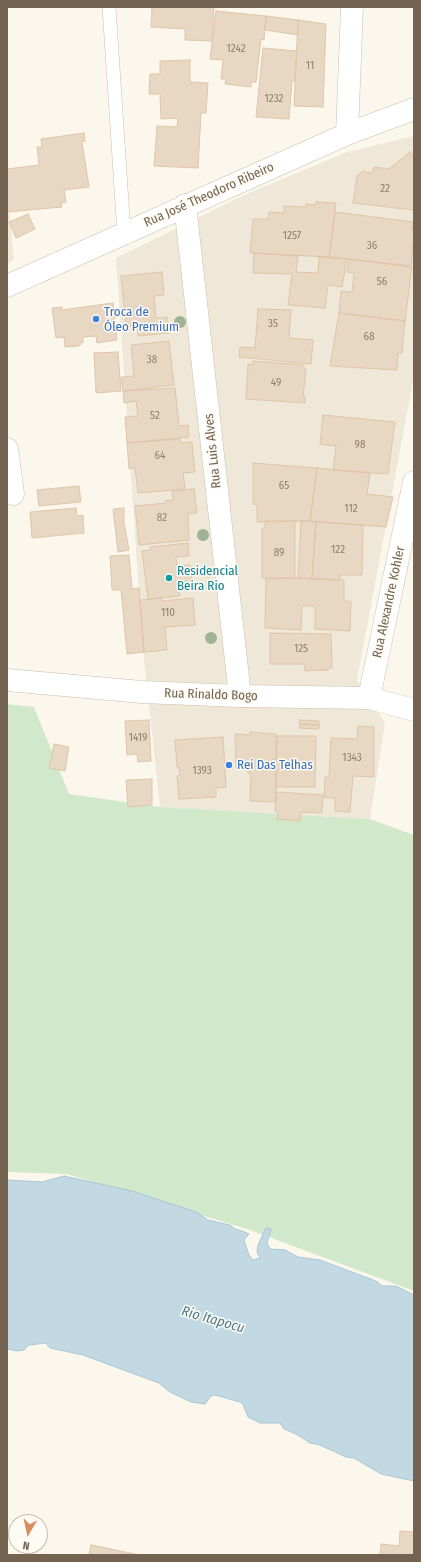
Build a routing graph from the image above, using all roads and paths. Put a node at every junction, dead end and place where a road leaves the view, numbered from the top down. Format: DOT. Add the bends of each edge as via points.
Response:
graph roads {
  1 [pos="109,7"];
  2 [pos="352,7"];
  3 [pos="414,109"];
  4 [pos="347,134"];
  5 [pos="185,205"];
  6 [pos="124,233"];
  7 [pos="7,286"];
  8 [pos="7,449"];
  9 [pos="414,482"];
  10 [pos="13,494"];
  11 [pos="7,680"];
  12 [pos="240,696"];
  13 [pos="369,698"];
  14 [pos="414,710"];
  1 -- 6 [label="lane"];
  2 -- 4 [label="street"];
  3 -- 4 [label="street, Rua José Theodoro Ribeiro"];
  4 -- 5 [label="street, Rua José Theodoro Ribeiro"];
  5 -- 6 [label="street, Rua José Theodoro Ribeiro"];
  5 -- 12 [label="street, Rua Luis Alves"];
  6 -- 7 [label="street, Rua José Theodoro Ribeiro"];
  8 -- 10 [label="street"];
  9 -- 13 [label="street, Rua Alexandre Kohler"];
  11 -- 12 [label="street, Rua Rinaldo Bogo" via="142,692"];
  12 -- 13 [label="street, Rua Rinaldo Bogo"];
  13 -- 14 [label="street, Rua Rinaldo Bogo"];
}
